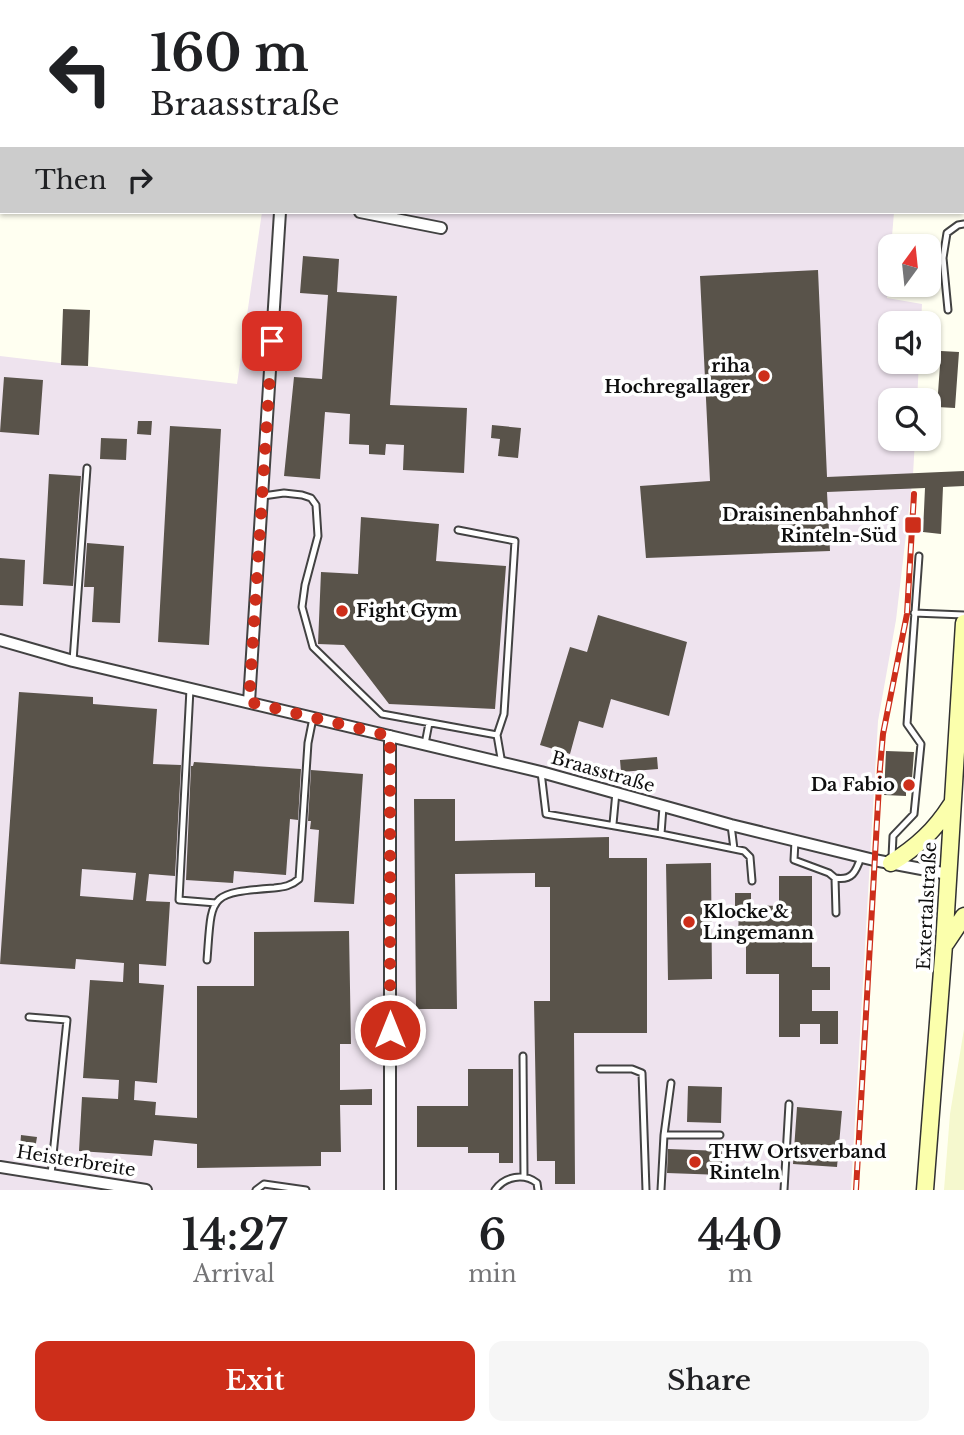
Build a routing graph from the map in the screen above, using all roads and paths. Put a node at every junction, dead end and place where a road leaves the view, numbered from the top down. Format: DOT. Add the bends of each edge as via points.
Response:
graph roads {
  1 [pos="280,214"];
  2 [pos="370,214"];
  3 [pos="964,224"];
  4 [pos="441,228"];
  5 [pos="948,310"];
  6 [pos="87,468"];
  7 [pos="262,496"];
  8 [pos="458,530"];
  9 [pos="919,556"];
  10 [pos="914,613"];
  11 [pos="964,615"];
  12 [pos="964,623"];
  13 [pos="0,640"];
  14 [pos="73,661"];
  15 [pos="190,689"];
  16 [pos="249,702"];
  17 [pos="313,718"];
  18 [pos="429,723"];
  19 [pos="497,734"];
  20 [pos="390,736"];
  21 [pos="425,744"];
  22 [pos="502,764"];
  23 [pos="541,772"];
  24 [pos="617,792"];
  25 [pos="952,803"];
  26 [pos="663,807"];
  27 [pos="613,824"];
  28 [pos="731,825"];
  29 [pos="661,834"];
  30 [pos="795,841"];
  31 [pos="734,849"];
  32 [pos="861,857"];
  33 [pos="891,863"];
  34 [pos="956,876"];
  35 [pos="835,877"];
  36 [pos="751,881"];
  37 [pos="216,903"];
  38 [pos="836,913"];
  39 [pos="964,916"];
  40 [pos="944,945"];
  41 [pos="207,960"];
  42 [pos="29,1017"];
  43 [pos="523,1056"];
  44 [pos="600,1069"];
  45 [pos="671,1083"];
  46 [pos="789,1104"];
  47 [pos="664,1135"];
  48 [pos="720,1135"];
  49 [pos="0,1167"];
  50 [pos="51,1174"];
  51 [pos="524,1177"];
  52 [pos="146,1190"];
  53 [pos="256,1190"];
  54 [pos="306,1190"];
  55 [pos="390,1190"];
  56 [pos="495,1190"];
  57 [pos="538,1190"];
  58 [pos="646,1190"];
  59 [pos="661,1190"];
  60 [pos="784,1190"];
  61 [pos="925,1190"];
  1 -- 7 [label="street"];
  2 -- 4 [label="street"];
  3 -- 5 [label="lane" via="947,233 943,258"];
  6 -- 14 [label="lane"];
  7 -- 16 [label="street"];
  7 -- 18 [label="lane" via="302,495 316,505 318,536 302,607 313,647 382,714"];
  8 -- 19 [label="lane" via="515,541 505,714"];
  9 -- 10 [label="lane"];
  10 -- 11 [label="lane"];
  10 -- 33 [label="lane" via="907,724 921,744 914,814 893,836"];
  12 -- 25 [label="main road, Extertalstraße"];
  13 -- 14 [label="street, Braasstraße"];
  14 -- 15 [label="street, Braasstraße"];
  15 -- 16 [label="street, Braasstraße"];
  15 -- 37 [label="lane" via="179,901"];
  16 -- 17 [label="street, Braasstraße"];
  17 -- 20 [label="street, Braasstraße"];
  17 -- 37 [label="lane" via="299,879 287,887 232,891"];
  18 -- 19 [label="lane"];
  18 -- 21 [label="lane"];
  19 -- 22 [label="lane"];
  20 -- 21 [label="street, Braasstraße"];
  20 -- 55 [label="street"];
  21 -- 22 [label="street, Braasstraße"];
  22 -- 23 [label="street, Braasstraße"];
  23 -- 24 [label="street, Braasstraße"];
  23 -- 27 [label="lane" via="547,814"];
  24 -- 26 [label="street, Braasstraße"];
  24 -- 27 [label="lane"];
  25 -- 33 [label="main road" via="925,840"];
  25 -- 34 [label="main road, Extertalstraße"];
  26 -- 28 [label="street, Braasstraße"];
  26 -- 29 [label="lane"];
  27 -- 29 [label="lane"];
  28 -- 30 [label="street, Braasstraße"];
  28 -- 31 [label="lane"];
  29 -- 31 [label="lane"];
  30 -- 32 [label="street, Braasstraße"];
  30 -- 35 [label="lane" via="794,860"];
  31 -- 36 [label="lane" via="750,857"];
  32 -- 33 [label="street, Braasstraße"];
  32 -- 35 [label="lane" via="850,877"];
  33 -- 34 [label="street, Braasstraße"];
  34 -- 40 [label="main road, Extertalstraße"];
  35 -- 38 [label="lane"];
  37 -- 41 [label="lane" via="211,912"];
  39 -- 40 [label="main road"];
  40 -- 61 [label="main road, Extertalstraße"];
  42 -- 50 [label="lane" via="67,1020"];
  43 -- 51 [label="lane"];
  44 -- 58 [label="lane" via="642,1073"];
  45 -- 47 [label="lane"];
  46 -- 60 [label="lane"];
  47 -- 48 [label="lane"];
  47 -- 59 [label="lane"];
  49 -- 50 [label="street, Heisterbreite"];
  50 -- 52 [label="street, Heisterbreite"];
  51 -- 56 [label="lane" via="500,1183"];
  51 -- 57 [label="lane" via="537,1183"];
  53 -- 54 [label="lane" via="264,1184"];
}
